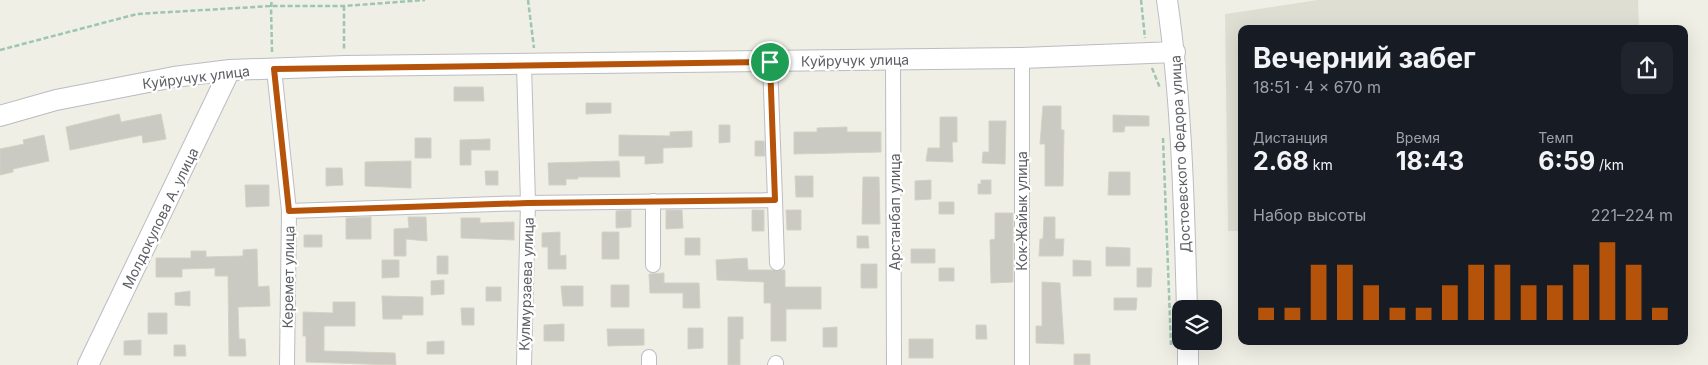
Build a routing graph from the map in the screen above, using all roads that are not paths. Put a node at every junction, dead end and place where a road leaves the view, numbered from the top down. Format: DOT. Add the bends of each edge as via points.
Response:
graph roads {
  1 [pos="1167,0"];
  2 [pos="1175,52"];
  3 [pos="1022,58"];
  4 [pos="893,59"];
  5 [pos="770,62"];
  6 [pos="524,65"];
  7 [pos="274,69"];
  8 [pos="230,70"];
  9 [pos="0,116"];
  10 [pos="775,200"];
  11 [pos="653,201"];
  12 [pos="528,203"];
  13 [pos="289,211"];
  14 [pos="777,263"];
  15 [pos="654,265"];
  16 [pos="1187,300"];
  17 [pos="1182,350"];
  18 [pos="88,365"];
  19 [pos="287,365"];
  20 [pos="524,365"];
  21 [pos="894,365"];
  22 [pos="1022,365"];
  23 [pos="1188,365"];
  1 -- 2 [label="street, Достоевского Федора улица"];
  2 -- 3 [label="street, Куйручук улица"];
  2 -- 16 [label="street, Достоевского Федора улица" via="1183,161"];
  3 -- 4 [label="street, Куйручук улица"];
  3 -- 22 [label="street, Кок-Жайык улица"];
  4 -- 5 [label="street, Куйручук улица"];
  4 -- 21 [label="street, Арстанбап улица"];
  5 -- 6 [label="street, Куйручук улица"];
  5 -- 10 [label="street"];
  6 -- 7 [label="street, Куйручук улица"];
  6 -- 12 [label="street, Кулмурзаева улица"];
  7 -- 8 [label="street, Куйручук улица"];
  7 -- 13 [label="street, Керемет улица"];
  8 -- 9 [label="street, Куйручук улица" via="174,77 56,100"];
  8 -- 18 [label="street, Молдокулова А. улица"];
  10 -- 11 [label="street, Кулмурзаева улица"];
  10 -- 14 [label="street"];
  11 -- 12 [label="street, Кулмурзаева улица"];
  11 -- 15 [label="street"];
  12 -- 13 [label="street, Кулмурзаева улица"];
  12 -- 20 [label="street, Кулмурзаева улица"];
  13 -- 19 [label="street, Керемет улица"];
  17 -- 23 [label="street"];
}
